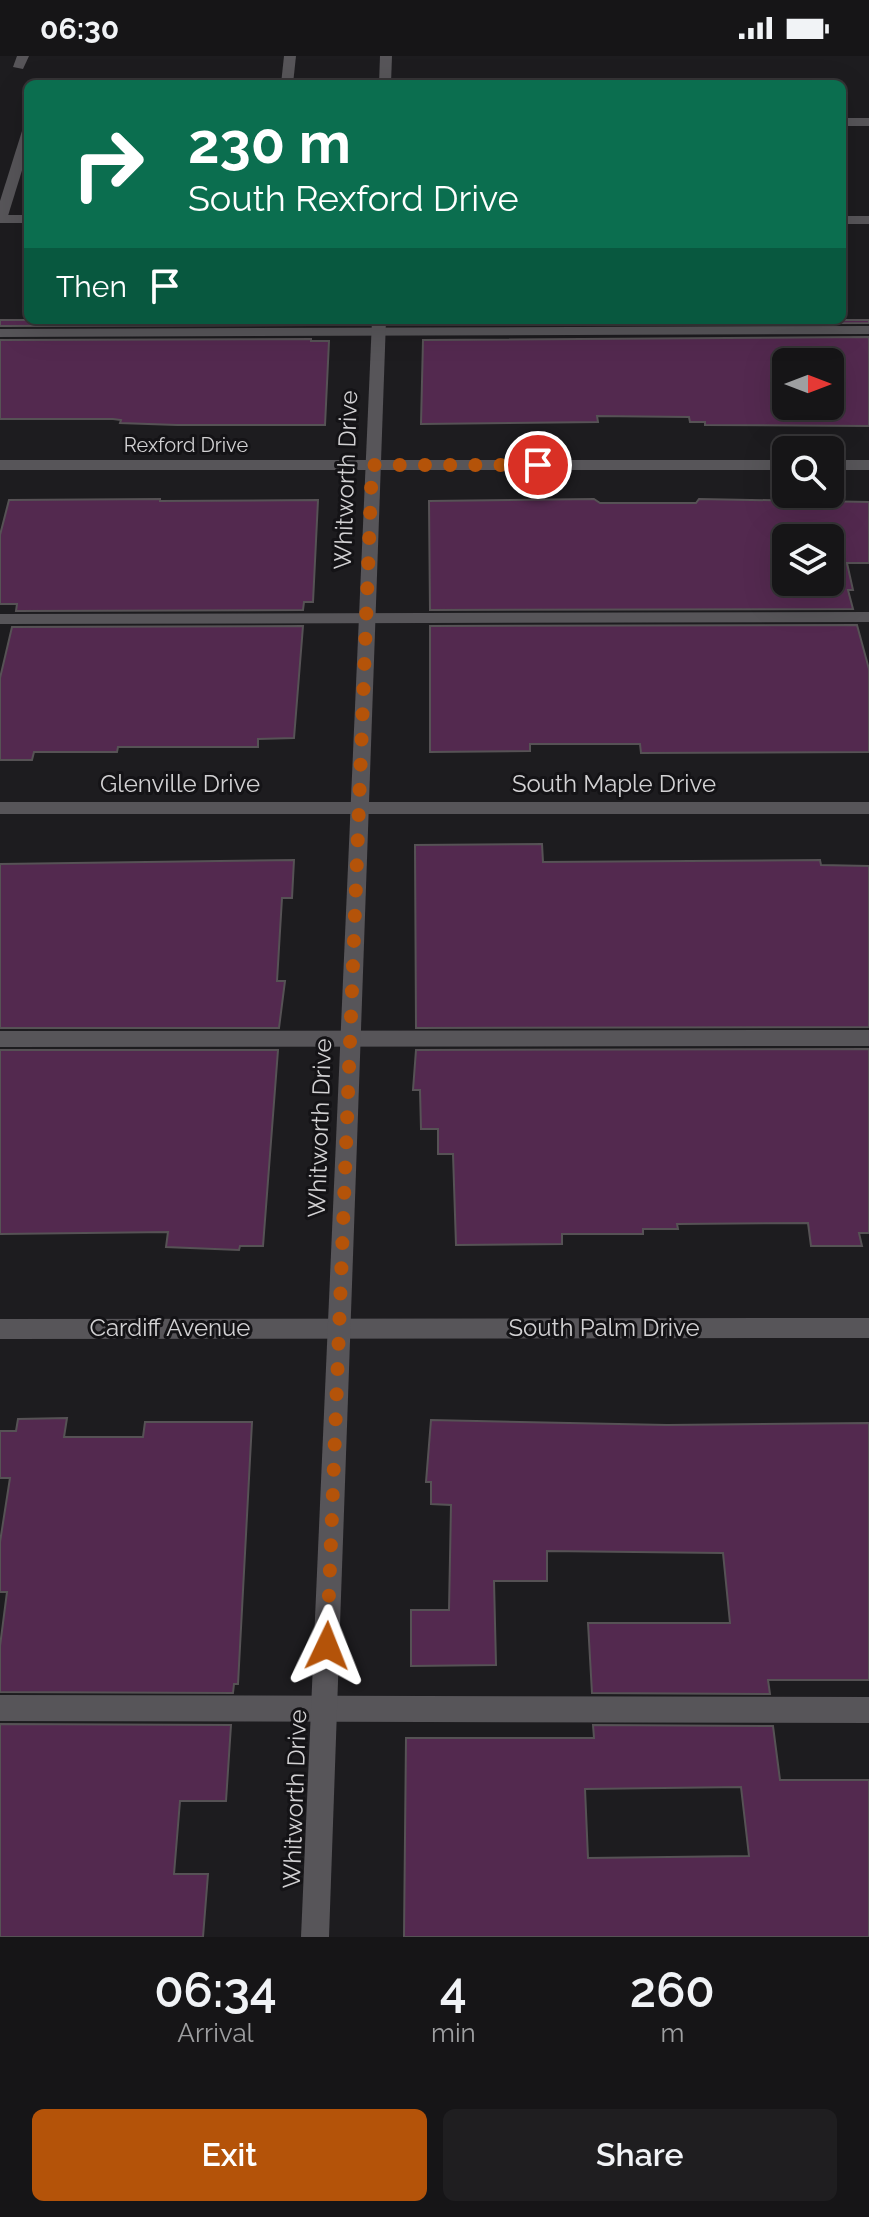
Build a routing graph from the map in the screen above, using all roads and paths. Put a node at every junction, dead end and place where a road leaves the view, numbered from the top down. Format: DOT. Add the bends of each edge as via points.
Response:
graph roads {
  1 [pos="290,56"];
  2 [pos="386,56"];
  3 [pos="287,80"];
  4 [pos="385,80"];
  5 [pos="846,122"];
  6 [pos="869,122"];
  7 [pos="24,144"];
  8 [pos="0,219"];
  9 [pos="24,219"];
  10 [pos="846,220"];
  11 [pos="869,220"];
  12 [pos="378,326"];
  13 [pos="869,330"];
  14 [pos="0,333"];
  15 [pos="0,465"];
  16 [pos="372,465"];
  17 [pos="772,465"];
  18 [pos="844,465"];
  19 [pos="869,465"];
  20 [pos="869,617"];
  21 [pos="366,618"];
  22 [pos="0,619"];
  23 [pos="359,807"];
  24 [pos="0,808"];
  25 [pos="869,808"];
  26 [pos="349,1037"];
  27 [pos="869,1038"];
  28 [pos="0,1039"];
  29 [pos="339,1326"];
  30 [pos="869,1328"];
  31 [pos="0,1329"];
  32 [pos="0,1708"];
  33 [pos="325,1710"];
  34 [pos="869,1710"];
  35 [pos="315,1937"];
  1 -- 3 [label="street"];
  2 -- 4 [label="street"];
  5 -- 6 [label="street"];
  7 -- 8 [label="street"];
  8 -- 9 [label="street"];
  10 -- 11 [label="street"];
  12 -- 13 [label="street"];
  12 -- 14 [label="street"];
  12 -- 16 [label="street, Whitworth Drive"];
  15 -- 16 [label="street, Rexford Drive"];
  16 -- 17 [label="street, Rexford Drive"];
  16 -- 21 [label="street, Whitworth Drive"];
  18 -- 19 [label="street"];
  20 -- 21 [label="street"];
  21 -- 22 [label="street"];
  21 -- 23 [label="street, Whitworth Drive"];
  23 -- 24 [label="street, Glenville Drive"];
  23 -- 25 [label="street, South Maple Drive"];
  23 -- 26 [label="street, Whitworth Drive"];
  26 -- 27 [label="street"];
  26 -- 28 [label="street"];
  26 -- 29 [label="street, Whitworth Drive"];
  29 -- 30 [label="street, South Palm Drive"];
  29 -- 31 [label="street, Cardiff Avenue"];
  29 -- 33 [label="street, Whitworth Drive"];
  32 -- 33 [label="street"];
  33 -- 34 [label="street"];
  33 -- 35 [label="street, Whitworth Drive"];
}
